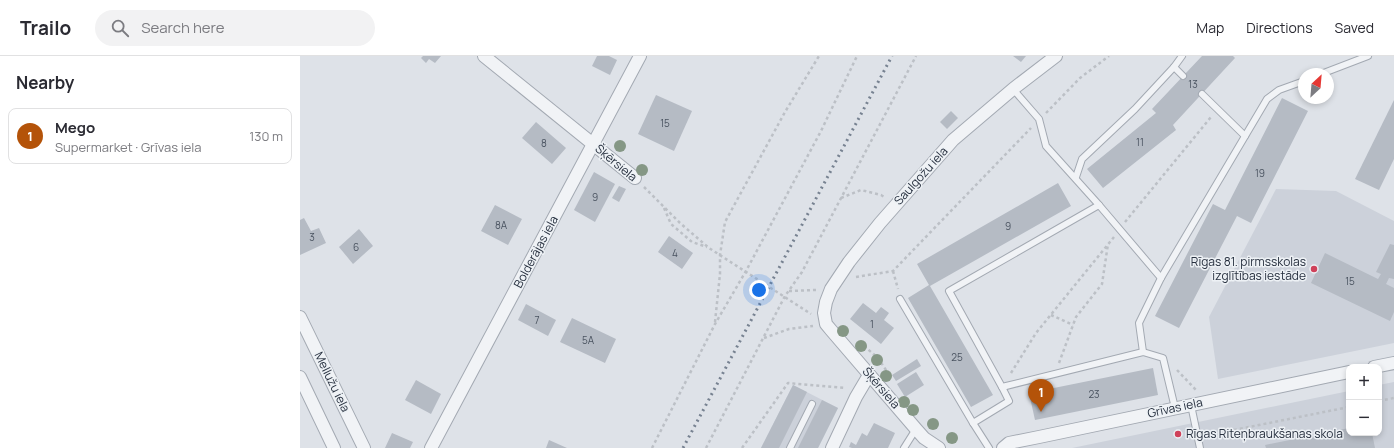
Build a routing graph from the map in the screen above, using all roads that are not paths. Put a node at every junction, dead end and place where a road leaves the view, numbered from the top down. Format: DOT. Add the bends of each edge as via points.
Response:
graph roads {
  1 [pos="484,56"];
  2 [pos="640,56"];
  3 [pos="1056,56"];
  4 [pos="1182,56"];
  5 [pos="1368,56"];
  6 [pos="1174,67"];
  7 [pos="1334,69"];
  8 [pos="1183,76"];
  9 [pos="1298,83"];
  10 [pos="1012,89"];
  11 [pos="1202,94"];
  12 [pos="1245,136"];
  13 [pos="594,145"];
  14 [pos="1076,177"];
  15 [pos="635,178"];
  16 [pos="1099,205"];
  17 [pos="1161,278"];
  18 [pos="900,299"];
  19 [pos="300,317"];
  20 [pos="826,324"];
  21 [pos="1143,352"];
  22 [pos="1394,363"];
  23 [pos="1382,365"];
  24 [pos="1346,373"];
  25 [pos="869,376"];
  26 [pos="300,377"];
  27 [pos="1002,387"];
  28 [pos="812,404"];
  29 [pos="1191,405"];
  30 [pos="1175,408"];
  31 [pos="973,423"];
  32 [pos="916,429"];
  33 [pos="334,448"];
  34 [pos="364,448"];
  35 [pos="431,448"];
  36 [pos="790,448"];
  37 [pos="832,448"];
  38 [pos="904,448"];
  39 [pos="939,448"];
  40 [pos="989,448"];
  41 [pos="1003,448"];
  42 [pos="1200,448"];
  1 -- 13 [label="street, Šķērsiela"];
  2 -- 13 [label="street, Bolderājas iela"];
  3 -- 10 [label="street, Saulgožu iela"];
  4 -- 6 [label="lane"];
  5 -- 7 [label="lane"];
  6 -- 8 [label="lane"];
  6 -- 14 [label="lane" via="1135,109 1082,159"];
  9 -- 12 [label="lane" via="1272,94"];
  10 -- 14 [label="lane" via="1039,119 1046,146"];
  10 -- 20 [label="street, Saulgožu iela" via="953,140 858,251 834,285 826,302"];
  11 -- 12 [label="lane"];
  12 -- 17 [label="lane"];
  13 -- 15 [label="street, Šķērsiela"];
  13 -- 35 [label="street, Bolderājas iela"];
  14 -- 16 [label="lane"];
  16 -- 17 [label="lane"];
  16 -- 27 [label="lane" via="949,291"];
  17 -- 21 [label="lane" via="1139,323"];
  18 -- 31 [label="lane"];
  19 -- 34 [label="street, Mellužu iela"];
  20 -- 25 [label="street, Šķērsiela"];
  21 -- 27 [label="lane"];
  21 -- 30 [label="lane" via="1163,358"];
  22 -- 23 [label="street"];
  24 -- 29 [label="street, Grīvas iela"];
  25 -- 32 [label="street, Šķērsiela"];
  25 -- 37 [label="street"];
  26 -- 33 [label="street"];
  27 -- 31 [label="lane" via="1009,401"];
  28 -- 36 [label="lane"];
  29 -- 30 [label="street, Grīvas iela"];
  29 -- 42 [label="lane"];
  30 -- 41 [label="street, Grīvas iela" via="1024,440"];
  31 -- 40 [label="lane"];
  32 -- 38 [label="lane"];
  32 -- 39 [label="street, Šķērsiela"];
}
